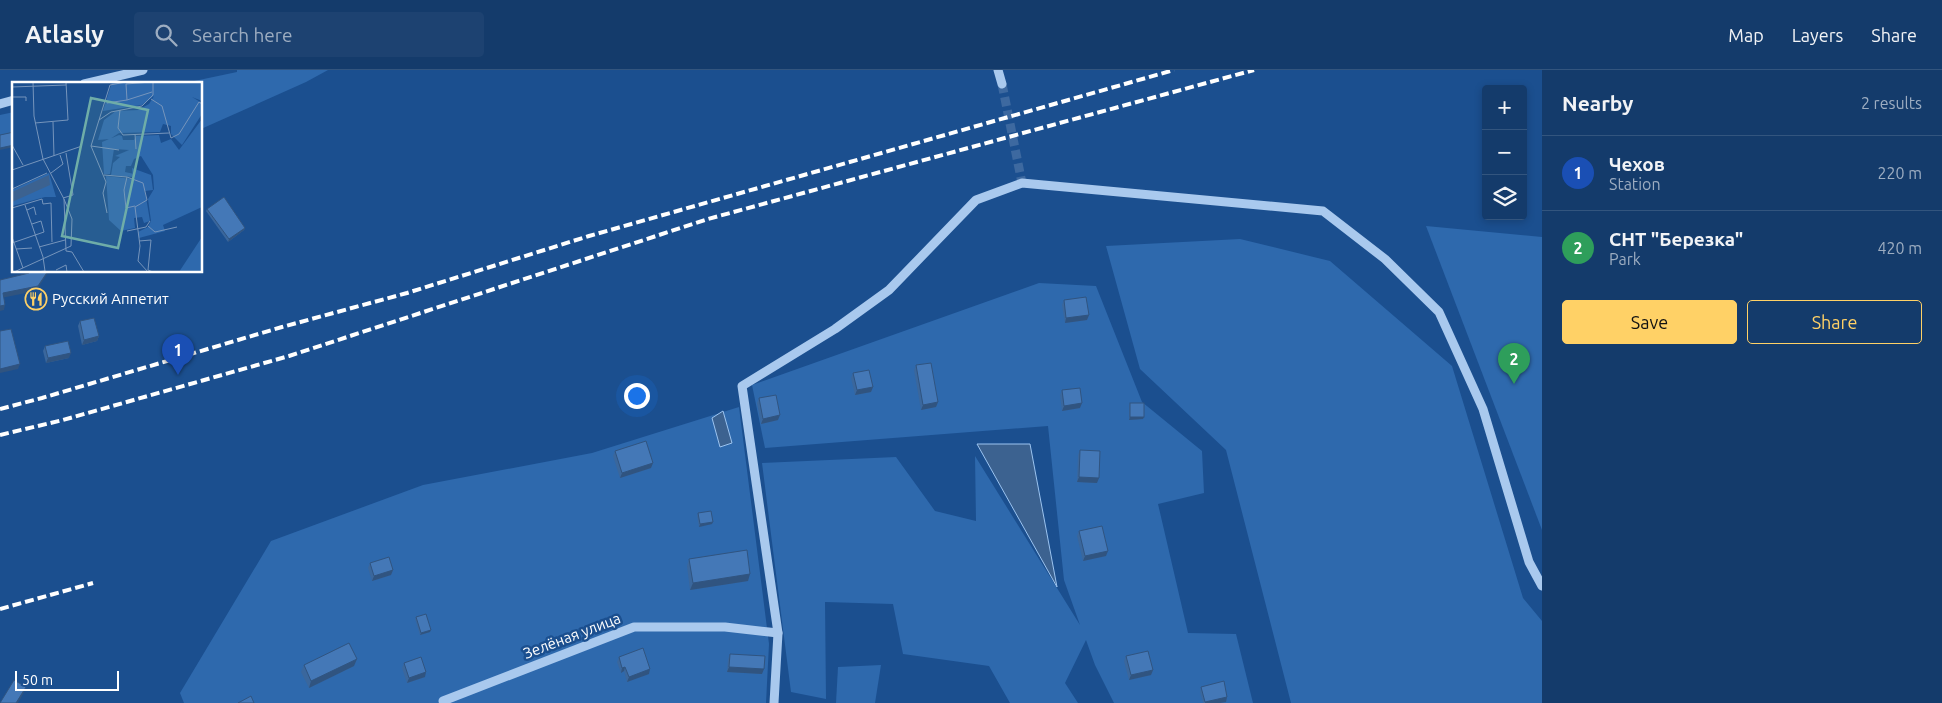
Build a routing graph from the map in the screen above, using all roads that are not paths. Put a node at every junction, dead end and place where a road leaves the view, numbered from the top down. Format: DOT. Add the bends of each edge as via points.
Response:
graph roads {
  1 [pos="143,70"];
  2 [pos="998,70"];
  3 [pos="92,82"];
  4 [pos="1002,84"];
  5 [pos="1542,586"];
  6 [pos="778,633"];
  7 [pos="444,703"];
  8 [pos="774,703"];
  1 -- 3 [label="street"];
  2 -- 4 [label="street"];
  5 -- 6 [label="street" via="1529,562 1483,410 1439,312 1385,258 1323,211 1022,183 976,200 889,290 835,329 742,386"];
  6 -- 7 [label="street, Зелёная улица" via="725,628 634,627"];
  6 -- 8 [label="street"];
}
